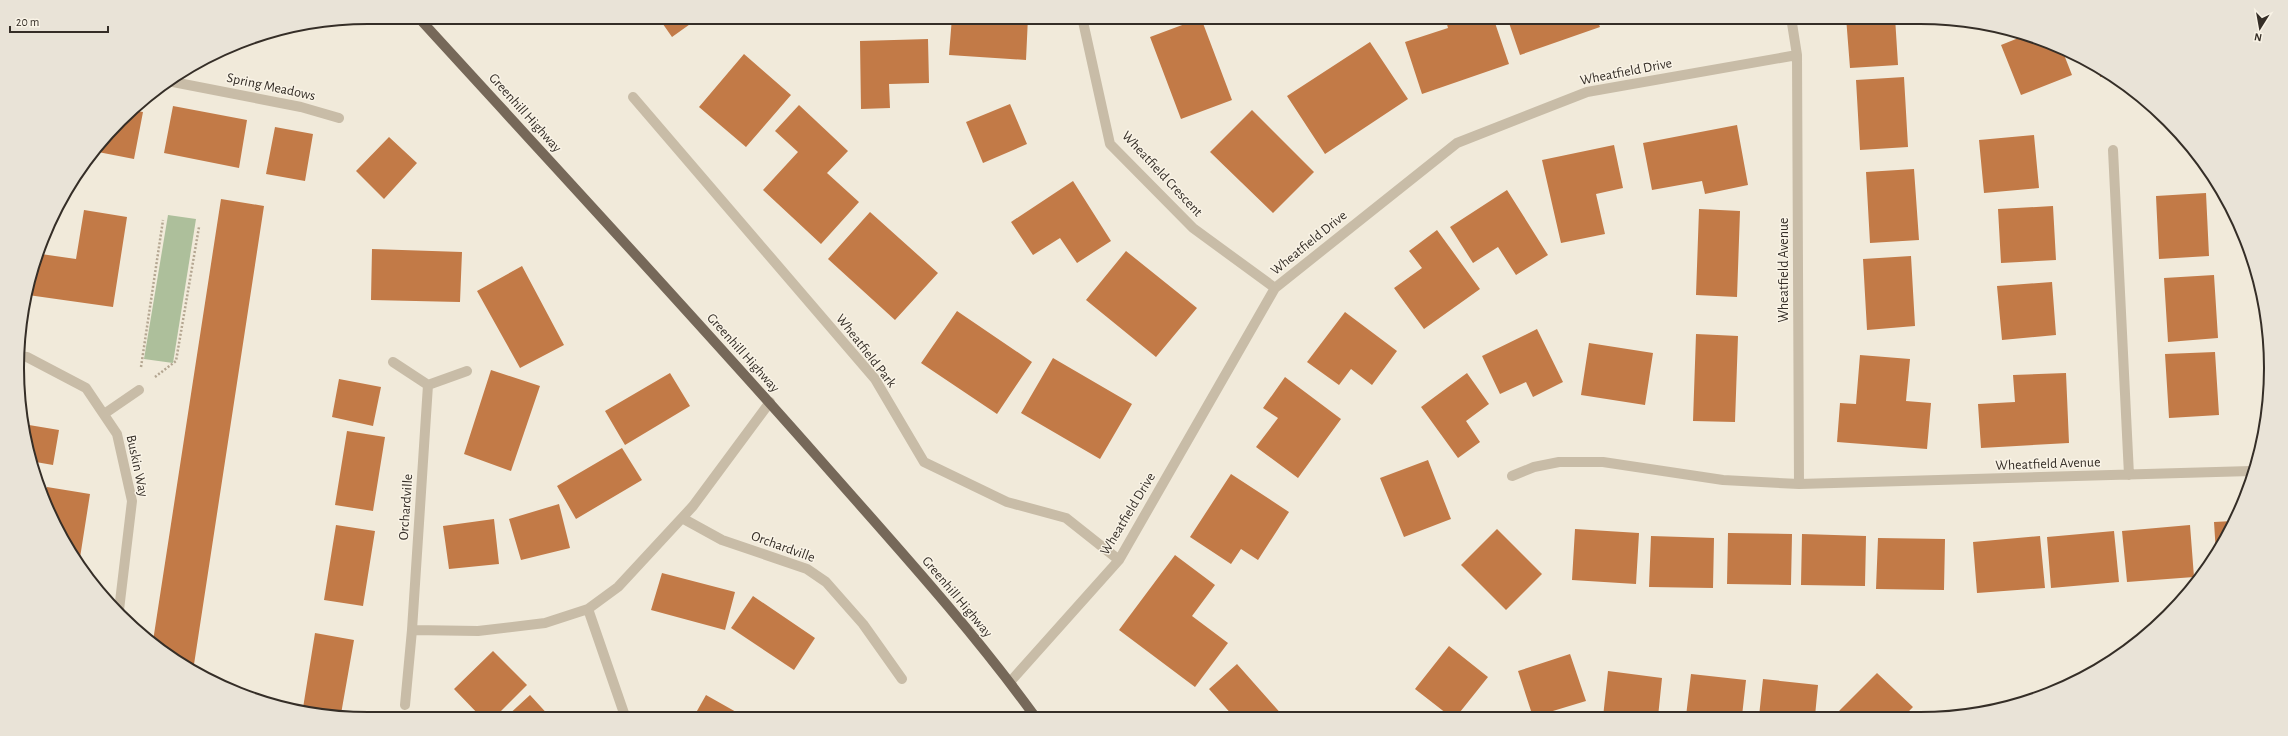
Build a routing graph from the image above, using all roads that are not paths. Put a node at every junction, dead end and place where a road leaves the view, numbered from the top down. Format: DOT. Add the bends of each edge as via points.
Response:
graph roads {
  1 [pos="424,24"];
  2 [pos="1084,24"];
  3 [pos="1792,24"];
  4 [pos="1797,55"];
  5 [pos="176,83"];
  6 [pos="633,97"];
  7 [pos="339,118"];
  8 [pos="2113,150"];
  9 [pos="1275,288"];
  10 [pos="25,357"];
  11 [pos="393,362"];
  12 [pos="467,371"];
  13 [pos="428,385"];
  14 [pos="139,390"];
  15 [pos="770,402"];
  16 [pos="104,414"];
  17 [pos="2248,471"];
  18 [pos="2130,475"];
  19 [pos="1512,476"];
  20 [pos="1799,484"];
  21 [pos="682,518"];
  22 [pos="1119,560"];
  23 [pos="120,606"];
  24 [pos="588,609"];
  25 [pos="412,630"];
  26 [pos="902,680"];
  27 [pos="1010,682"];
  28 [pos="405,705"];
  29 [pos="624,712"];
  30 [pos="1032,712"];
  1 -- 15 [label="main road, Greenhill Highway"];
  2 -- 9 [label="street, Wheatfield Crescent" via="1110,144 1193,228"];
  3 -- 4 [label="street, Wheatfield Avenue"];
  4 -- 9 [label="street, Wheatfield Drive" via="1587,92 1457,143"];
  4 -- 20 [label="street, Wheatfield Avenue"];
  5 -- 7 [label="street, Spring Meadows" via="301,106"];
  6 -- 22 [label="street, Wheatfield Park" via="875,379 924,462 1007,502 1066,518"];
  8 -- 18 [label="street"];
  9 -- 22 [label="street, Wheatfield Drive"];
  10 -- 16 [label="street, Buskin Way" via="86,388"];
  11 -- 13 [label="street"];
  12 -- 13 [label="street"];
  13 -- 25 [label="street, Orchardville"];
  14 -- 16 [label="street"];
  15 -- 21 [label="street"];
  15 -- 27 [label="main road, Greenhill Highway" via="902,552"];
  16 -- 23 [label="street, Buskin Way" via="117,434 132,501"];
  17 -- 18 [label="street, Wheatfield Avenue"];
  18 -- 20 [label="street, Wheatfield Avenue"];
  19 -- 20 [label="street, Wheatfield Avenue" via="1534,467 1559,462 1604,462 1723,480"];
  21 -- 24 [label="street" via="618,586"];
  21 -- 26 [label="street, Orchardville" via="722,540 807,569 826,582 863,624"];
  22 -- 27 [label="street, Wheatfield Drive"];
  24 -- 25 [label="street" via="538,624 478,631"];
  24 -- 29 [label="street"];
  25 -- 28 [label="street, Orchardville"];
  27 -- 30 [label="main road, Greenhill Highway"];
}
